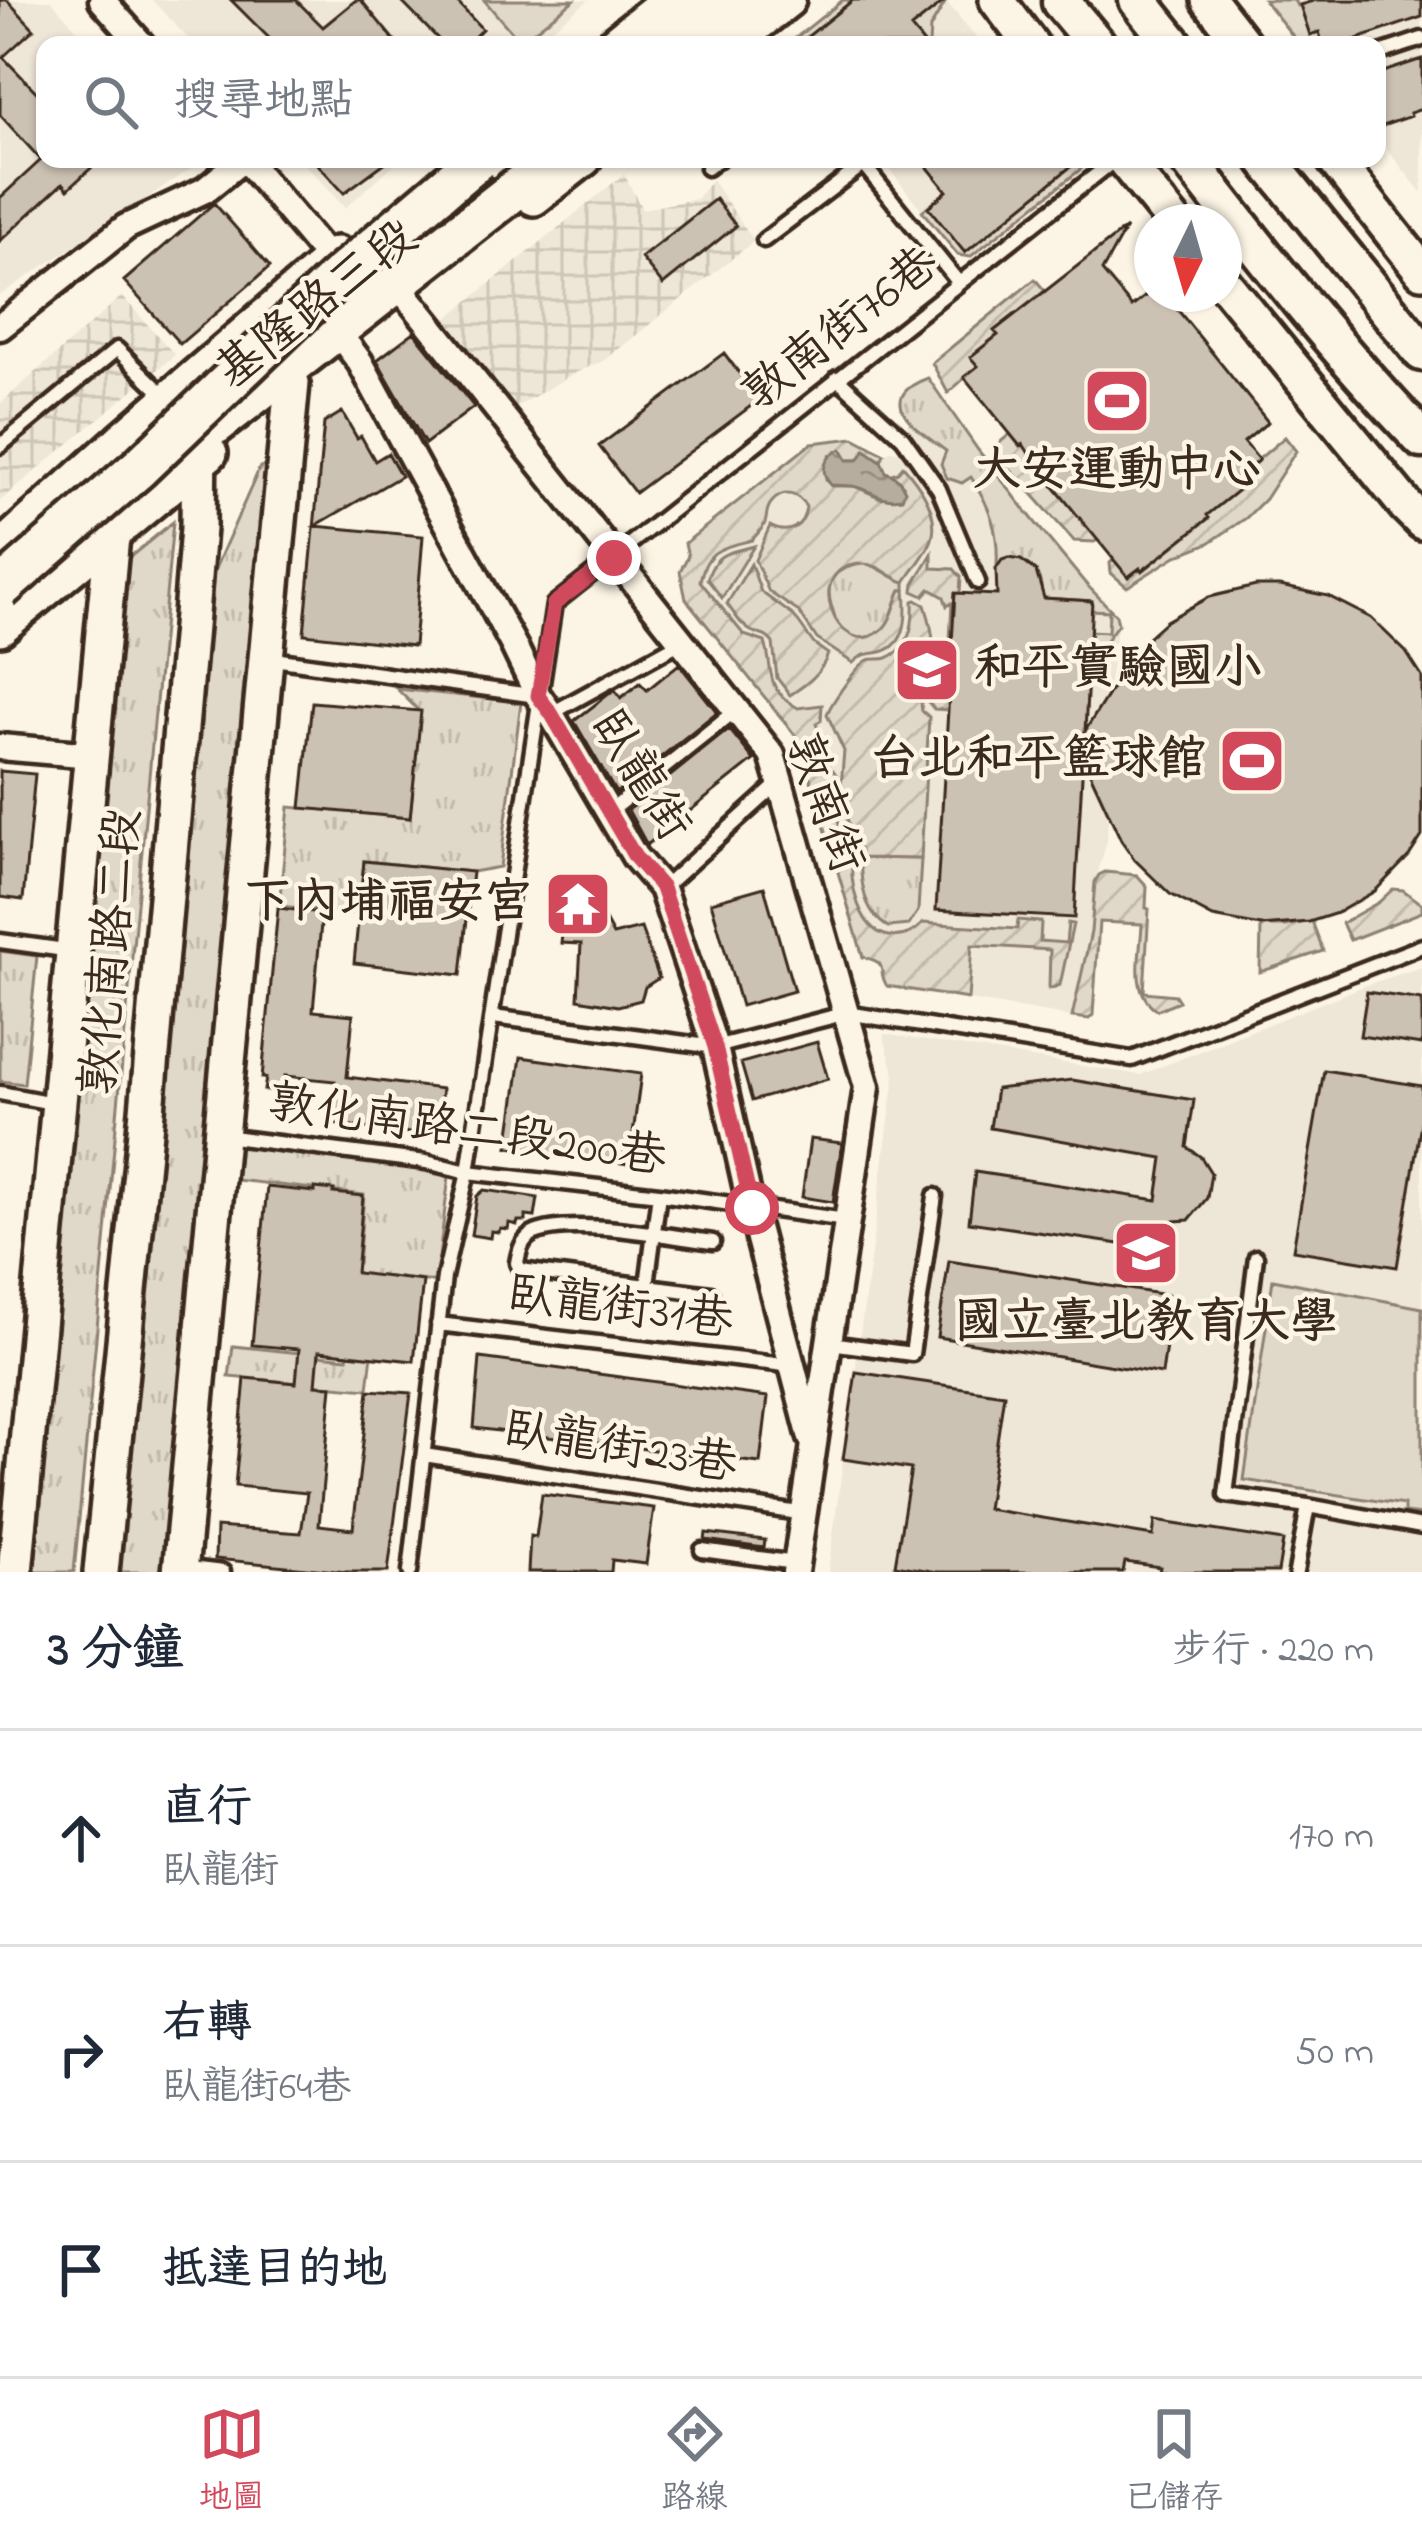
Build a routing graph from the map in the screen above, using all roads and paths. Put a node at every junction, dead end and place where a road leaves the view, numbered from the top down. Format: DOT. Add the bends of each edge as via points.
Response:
graph roads {
  1 [pos="102,0"];
  2 [pos="649,0"];
  3 [pos="673,0"];
  4 [pos="715,0"];
  5 [pos="788,0"];
  6 [pos="998,0"];
  7 [pos="1138,0"];
  8 [pos="1209,0"];
  9 [pos="1061,2"];
  10 [pos="750,30"];
  11 [pos="134,36"];
  12 [pos="605,36"];
  13 [pos="628,36"];
  14 [pos="670,36"];
  15 [pos="1024,36"];
  16 [pos="1089,36"];
  17 [pos="1167,36"];
  18 [pos="1237,36"];
  19 [pos="1422,39"];
  20 [pos="1386,51"];
  21 [pos="233,168"];
  22 [pos="252,168"];
  23 [pos="445,168"];
  24 [pos="467,168"];
  25 [pos="505,168"];
  26 [pos="543,168"];
  27 [pos="572,168"];
  28 [pos="854,168"];
  29 [pos="866,168"];
  30 [pos="1108,168"];
  31 [pos="1128,168"];
  32 [pos="1195,168"];
  33 [pos="1273,168"];
  34 [pos="1341,168"];
  35 [pos="1159,204"];
  36 [pos="764,240"];
  37 [pos="330,260"];
  38 [pos="1422,271"];
  39 [pos="959,283"];
  40 [pos="406,295"];
  41 [pos="1242,305"];
  42 [pos="0,327"];
  43 [pos="345,342"];
  44 [pos="231,346"];
  45 [pos="1422,352"];
  46 [pos="837,378"];
  47 [pos="292,383"];
  48 [pos="169,400"];
  49 [pos="1393,409"];
  50 [pos="1422,439"];
  51 [pos="0,446"];
  52 [pos="199,449"];
  53 [pos="1422,449"];
  54 [pos="130,454"];
  55 [pos="1422,522"];
  56 [pos="112,532"];
  57 [pos="0,549"];
  58 [pos="614,558"];
  59 [pos="977,582"];
  60 [pos="0,589"];
  61 [pos="0,628"];
  62 [pos="682,642"];
  63 [pos="266,658"];
  64 [pos="545,705"];
  65 [pos="736,710"];
  66 [pos="0,748"];
  67 [pos="92,755"];
  68 [pos="780,782"];
  69 [pos="609,812"];
  70 [pos="662,888"];
  71 [pos="0,941"];
  72 [pos="1422,946"];
  73 [pos="74,951"];
  74 [pos="847,1013"];
  75 [pos="493,1017"];
  76 [pos="715,1047"];
  77 [pos="0,1093"];
  78 [pos="59,1105"];
  79 [pos="221,1136"];
  80 [pos="468,1172"];
  81 [pos="658,1194"];
  82 [pos="935,1196"];
  83 [pos="752,1208"];
  84 [pos="846,1220"];
  85 [pos="653,1235"];
  86 [pos="713,1242"];
  87 [pos="1256,1257"];
  88 [pos="646,1285"];
  89 [pos="711,1294"];
  90 [pos="438,1324"];
  91 [pos="829,1343"];
  92 [pos="793,1366"];
  93 [pos="814,1451"];
  94 [pos="424,1455"];
  95 [pos="1308,1506"];
  96 [pos="805,1514"];
  97 [pos="1422,1527"];
  98 [pos="11,1550"];
  99 [pos="702,1550"];
  100 [pos="796,1568"];
  101 [pos="180,1569"];
  102 [pos="101,1572"];
  103 [pos="224,1572"];
  104 [pos="410,1572"];
  105 [pos="1296,1572"];
  1 -- 11 [label="street"];
  2 -- 12 [label="main road"];
  3 -- 13 [label="highway"];
  4 -- 14 [label="highway"];
  5 -- 10 [label="main road"];
  6 -- 15 [label="main road"];
  7 -- 17 [label="main road"];
  8 -- 18 [label="main road"];
  9 -- 16 [label="main road"];
  19 -- 20 [label="lane"];
  21 -- 42 [label="street" via="126,227"];
  22 -- 37 [label="street"];
  23 -- 37 [label="main road, 基隆路三段"];
  24 -- 54 [label="highway, bridge"];
  25 -- 52 [label="highway" via="284,352"];
  26 -- 54 [label="highway, bridge" via="216,424"];
  27 -- 40 [label="main road, 基隆路三段"];
  28 -- 36 [label="lane"];
  29 -- 39 [label="lane"];
  30 -- 39 [label="lane, 敦南街76巷"];
  31 -- 35 [label="main road"];
  32 -- 49 [label="main road"];
  33 -- 45 [label="main road"];
  34 -- 38 [label="main road"];
  37 -- 44 [label="main road, 基隆路三段"];
  39 -- 46 [label="lane, 敦南街76巷"];
  40 -- 43 [label="main road, 基隆路三段"];
  40 -- 58 [label="street, 敦南街"];
  41 -- 55 [label="main road"];
  43 -- 47 [label="main road, 基隆路三段"];
  43 -- 64 [label="street, 臥龍街"];
  44 -- 48 [label="main road, 基隆路三段"];
  44 -- 52 [label="main road, 敦化南路二段" via="204,394"];
  46 -- 58 [label="lane, 敦南街76巷"];
  46 -- 59 [label="lane" via="903,438 939,489"];
  47 -- 52 [label="main road, 基隆路三段"];
  47 -- 63 [label="main road"];
  48 -- 51 [label="lane" via="117,350"];
  48 -- 54 [label="main road, 基隆路三段"];
  49 -- 50 [label="main road"];
  49 -- 53 [label="main road"];
  52 -- 56 [label="main road, 基隆路三段"];
  52 -- 102 [label="main road, 敦化南路二段" via="182,720"];
  54 -- 56 [label="main road, 敦化南路二段"];
  54 -- 57 [label="main road, 基隆路三段"];
  54 -- 60 [label="highway, bridge"];
  56 -- 61 [label="main road, 基隆路三段"];
  56 -- 67 [label="main road, 敦化南路二段"];
  58 -- 62 [label="street, 敦南街"];
  58 -- 64 [label="lane, 敦南街76巷" via="554,604"];
  62 -- 64 [label="lane"];
  62 -- 65 [label="street, 敦南街"];
  63 -- 64 [label="lane"];
  63 -- 79 [label="main road"];
  64 -- 69 [label="street, 臥龍街"];
  64 -- 75 [label="lane, 敦南街76巷"];
  65 -- 68 [label="street, 敦南街" via="772,755"];
  65 -- 69 [label="lane"];
  66 -- 67 [label="street"];
  67 -- 73 [label="main road, 敦化南路二段"];
  68 -- 70 [label="lane"];
  68 -- 74 [label="street, 敦南街"];
  69 -- 70 [label="street, 臥龍街"];
  70 -- 76 [label="street, 臥龍街"];
  71 -- 73 [label="lane"];
  72 -- 74 [label="lane" via="1132,1059"];
  73 -- 78 [label="main road, 敦化南路二段"];
  74 -- 76 [label="lane"];
  74 -- 84 [label="street, 敦南街" via="867,1087"];
  75 -- 76 [label="lane"];
  75 -- 80 [label="lane, 敦南街76巷"];
  76 -- 83 [label="street, 臥龍街"];
  77 -- 78 [label="lane"];
  78 -- 98 [label="main road, 敦化南路二段"];
  79 -- 80 [label="lane, 敦化南路二段200巷"];
  79 -- 101 [label="main road"];
  80 -- 81 [label="lane, 敦化南路二段200巷"];
  80 -- 90 [label="lane, 敦南街76巷"];
  81 -- 83 [label="lane, 敦化南路二段200巷"];
  81 -- 85 [label="lane"];
  82 -- 91 [label="lane" via="912,1354"];
  83 -- 84 [label="lane, 敦化南路二段200巷"];
  83 -- 92 [label="street, 臥龍街"];
  84 -- 91 [label="street, 敦南街"];
  85 -- 86 [label="lane"];
  85 -- 88 [label="lane"];
  85 -- 88 [label="lane" via="532,1233 517,1260 528,1271"];
  87 -- 95 [label="lane" via="1226,1495"];
  88 -- 89 [label="lane"];
  90 -- 92 [label="lane, 臥龍街31巷"];
  90 -- 94 [label="lane, 敦南街76巷"];
  91 -- 93 [label="street, 敦南街"];
  92 -- 93 [label="street, 臥龍街"];
  93 -- 96 [label="street, 臥龍街"];
  94 -- 96 [label="lane, 臥龍街23巷"];
  94 -- 104 [label="lane, 敦南街76巷"];
  95 -- 97 [label="lane"];
  95 -- 105 [label="lane"];
  96 -- 100 [label="street, 臥龍街"];
  99 -- 100 [label="lane"];
  101 -- 103 [label="lane"];
}
